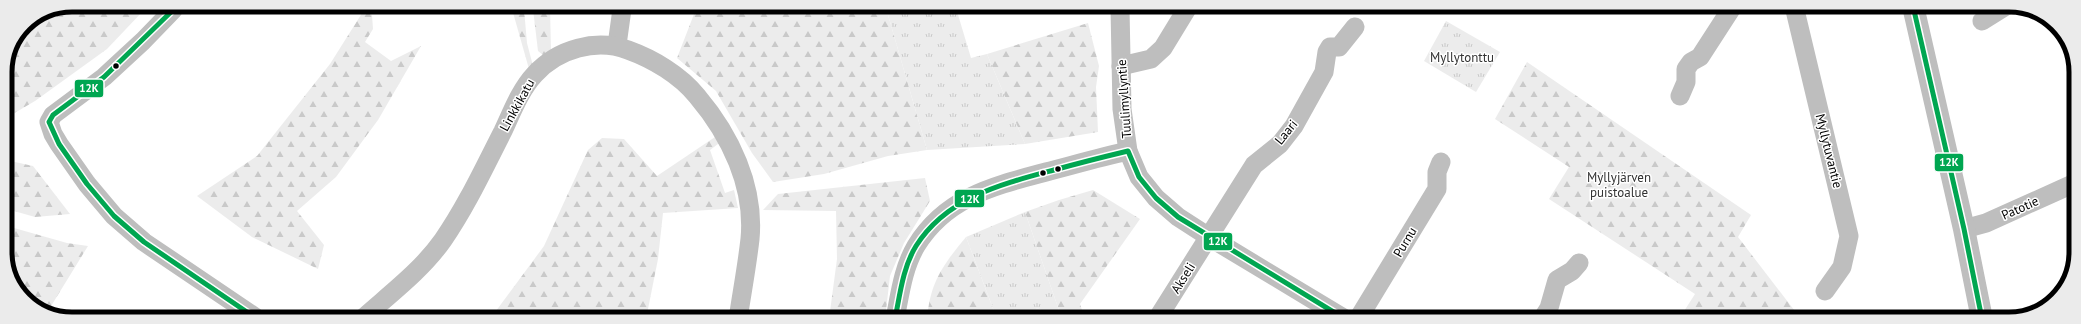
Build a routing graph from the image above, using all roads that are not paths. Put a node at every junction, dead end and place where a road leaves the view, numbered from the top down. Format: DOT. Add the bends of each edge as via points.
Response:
graph roads {
  1 [pos="171,12"];
  2 [pos="622,12"];
  3 [pos="1120,12"];
  4 [pos="1185,12"];
  5 [pos="1729,12"];
  6 [pos="1795,12"];
  7 [pos="1914,12"];
  8 [pos="1996,12"];
  9 [pos="1982,21"];
  10 [pos="1355,27"];
  11 [pos="617,45"];
  12 [pos="1121,66"];
  13 [pos="1680,96"];
  14 [pos="1128,151"];
  15 [pos="1441,162"];
  16 [pos="2069,186"];
  17 [pos="1964,229"];
  18 [pos="1208,237"];
  19 [pos="1579,262"];
  20 [pos="1825,291"];
  21 [pos="249,312"];
  22 [pos="369,312"];
  23 [pos="739,312"];
  24 [pos="896,312"];
  25 [pos="1161,312"];
  26 [pos="1333,312"];
  27 [pos="1362,312"];
  28 [pos="1546,312"];
  29 [pos="1981,312"];
  1 -- 21 [label="street" via="104,78 53,115 49,122 52,134 87,184 114,216 144,242"];
  2 -- 11 [label="street"];
  3 -- 12 [label="street, Tuulimyllyntie"];
  4 -- 12 [label="street" via="1163,48 1151,58"];
  5 -- 13 [label="street" via="1700,57 1691,62 1686,69 1686,82"];
  6 -- 20 [label="street, Myllytuvantie" via="1849,236 1842,267"];
  7 -- 17 [label="main road"];
  8 -- 9 [label="street"];
  10 -- 18 [label="street, Laari" via="1339,47 1330,47 1326,52 1324,72 1294,126 1280,144 1254,164"];
  11 -- 22 [label="street, Linkkikatu" via="598,44 564,53 534,75 521,94 466,203 442,241 413,274"];
  11 -- 23 [label="street, Linkkikatu" via="647,58 691,88 709,110 733,151 749,205 750,238"];
  12 -- 14 [label="street, Tuulimyllyntie" via="1122,109"];
  14 -- 18 [label="street, Tuulimyllyntie" via="1140,177 1156,198"];
  14 -- 24 [label="street" via="993,186 969,196 940,216 916,246 902,279"];
  15 -- 27 [label="street, Purnu" via="1437,172 1437,189"];
  16 -- 17 [label="street, Patotie" via="1986,223"];
  17 -- 29 [label="main road"];
  18 -- 25 [label="street, Akseli"];
  18 -- 26 [label="street, Tuulimyllyntie"];
  19 -- 28 [label="street" via="1572,271 1557,280"];
}
